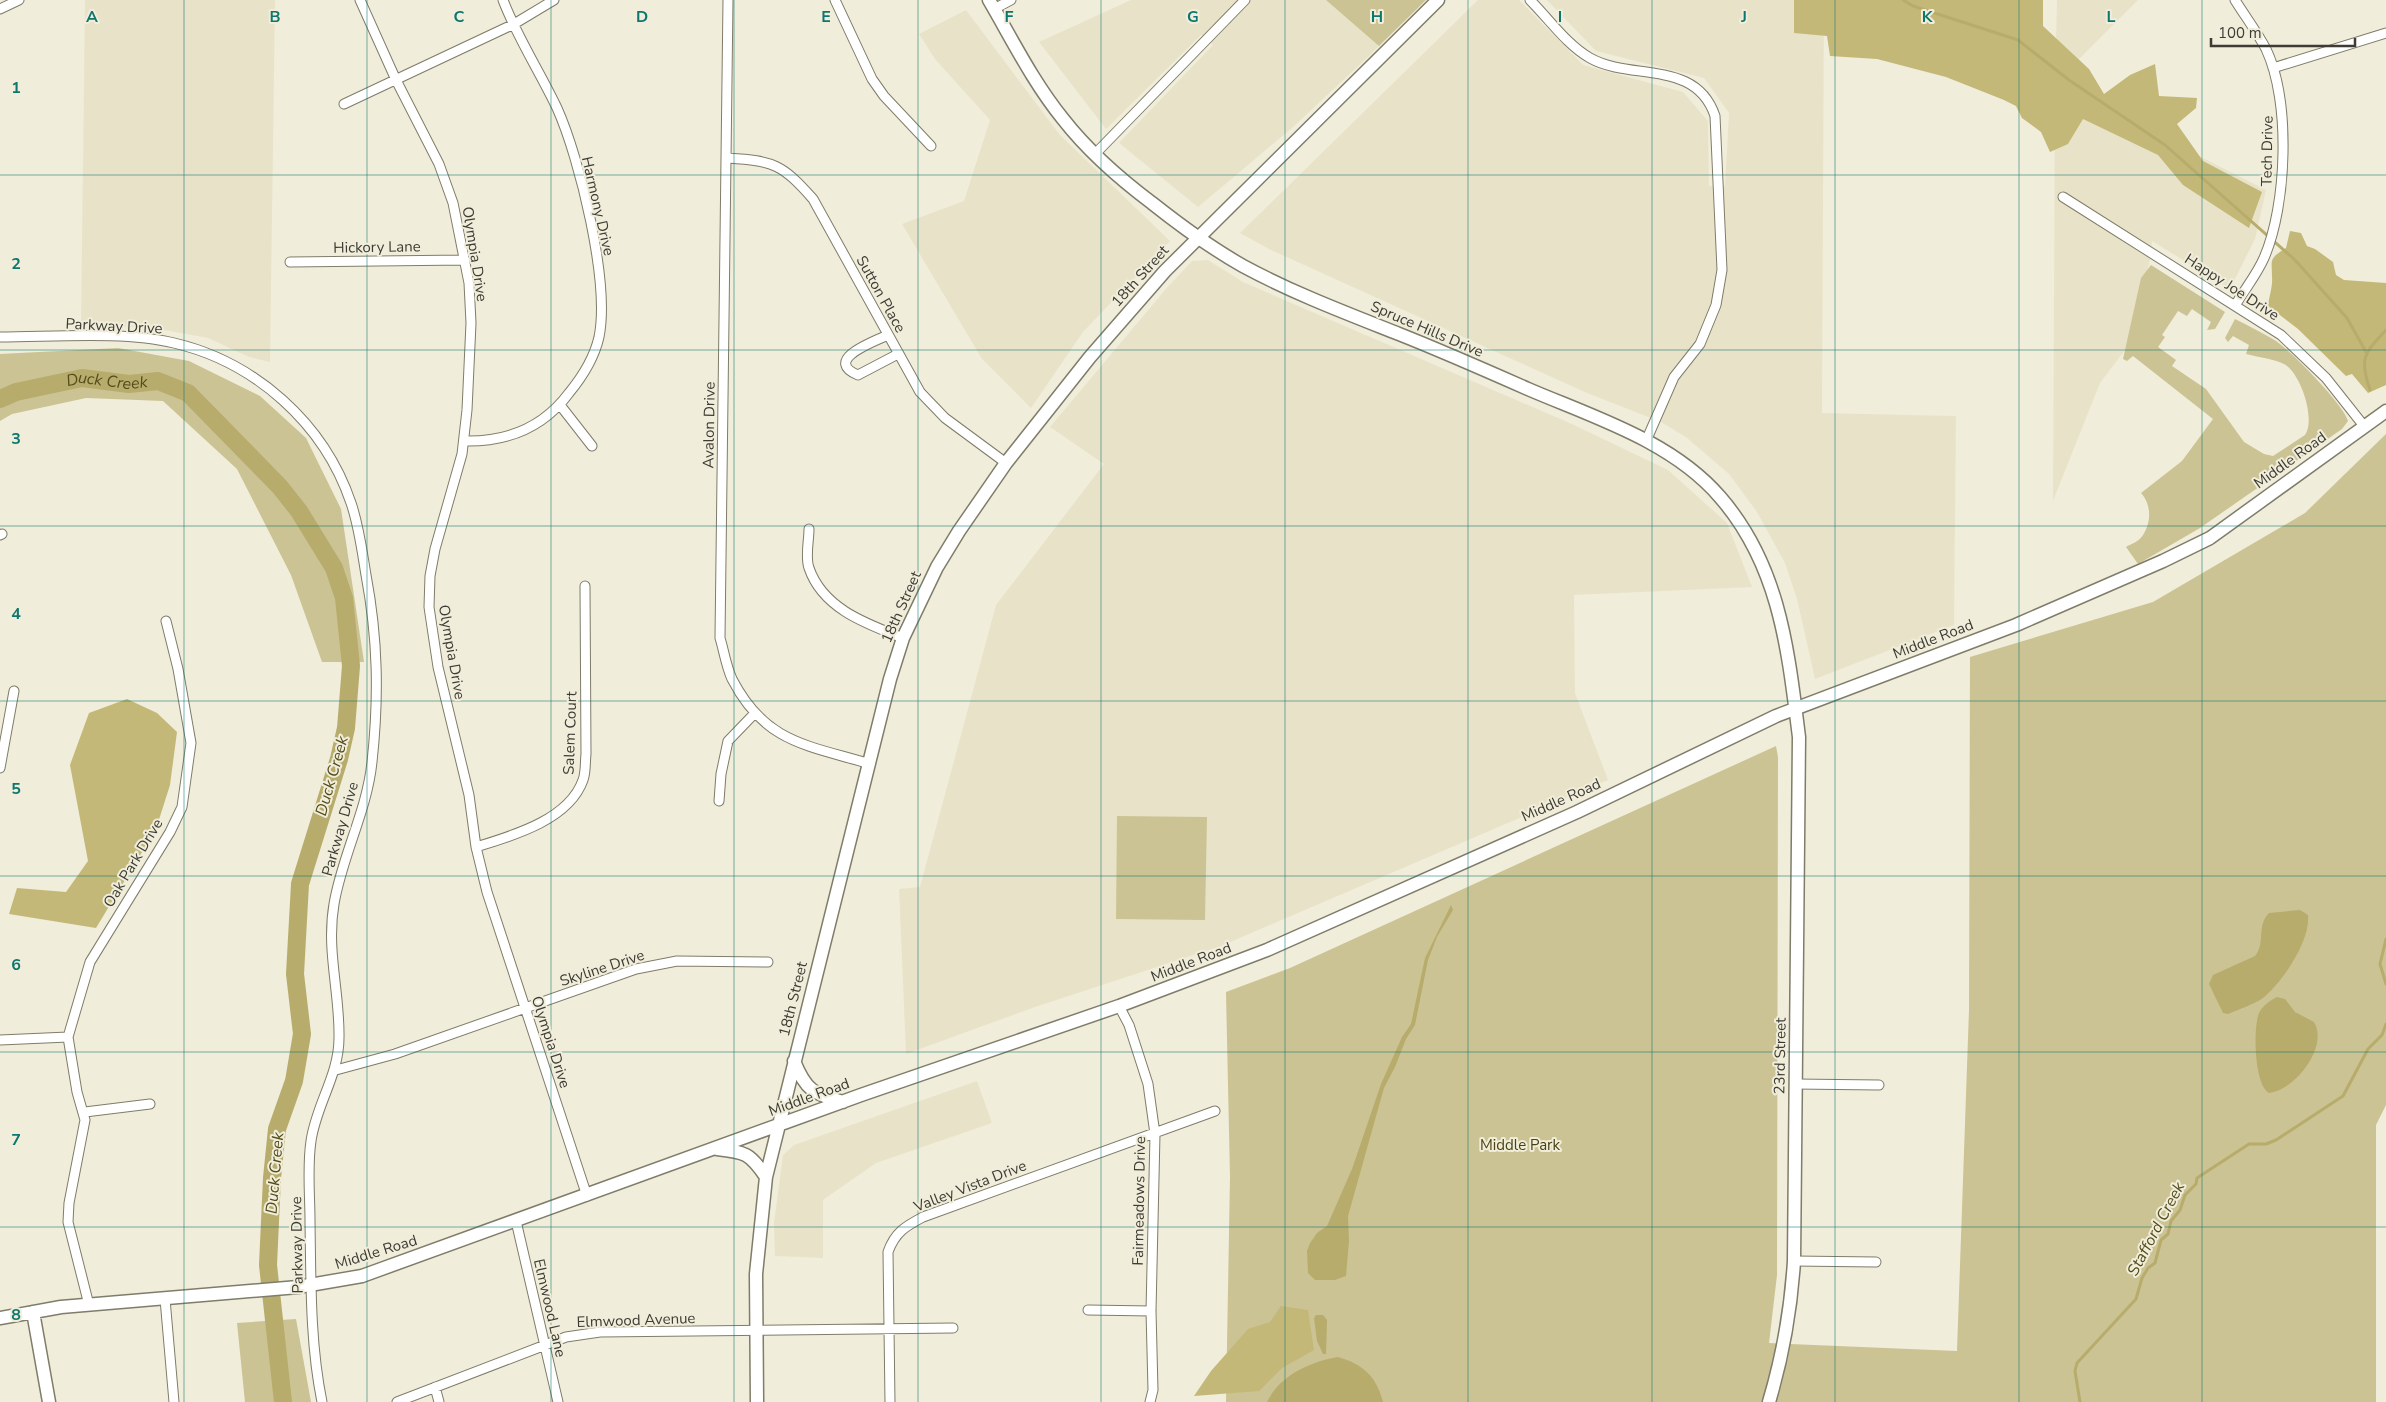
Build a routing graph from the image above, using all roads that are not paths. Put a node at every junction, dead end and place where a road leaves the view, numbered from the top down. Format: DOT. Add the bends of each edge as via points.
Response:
graph roads {
  1 [pos="19,0"];
  2 [pos="360,0"];
  3 [pos="503,0"];
  4 [pos="554,0"];
  5 [pos="728,0"];
  6 [pos="835,0"];
  7 [pos="1011,0"];
  8 [pos="1245,0"];
  9 [pos="1438,0"];
  10 [pos="1530,0"];
  11 [pos="2235,0"];
  12 [pos="992,5"];
  13 [pos="0,8"];
  14 [pos="514,24"];
  15 [pos="2386,33"];
  16 [pos="2273,68"];
  17 [pos="396,80"];
  18 [pos="344,104"];
  19 [pos="931,146"];
  20 [pos="1095,154"];
  21 [pos="728,158"];
  22 [pos="2063,197"];
  23 [pos="1198,238"];
  24 [pos="464,260"];
  25 [pos="290,262"];
  26 [pos="2236,304"];
  27 [pos="888,335"];
  28 [pos="0,336"];
  29 [pos="898,354"];
  30 [pos="560,405"];
  31 [pos="2386,411"];
  32 [pos="2364,426"];
  33 [pos="464,441"];
  34 [pos="1646,441"];
  35 [pos="592,446"];
  36 [pos="1006,463"];
  37 [pos="809,529"];
  38 [pos="585,586"];
  39 [pos="166,621"];
  40 [pos="903,638"];
  41 [pos="14,691"];
  42 [pos="1796,709"];
  43 [pos="754,713"];
  44 [pos="870,764"];
  45 [pos="0,768"];
  46 [pos="719,801"];
  47 [pos="476,847"];
  48 [pos="768,962"];
  49 [pos="1119,1006"];
  50 [pos="526,1008"];
  51 [pos="68,1037"];
  52 [pos="0,1040"];
  53 [pos="794,1061"];
  54 [pos="336,1070"];
  55 [pos="1796,1084"];
  56 [pos="1879,1085"];
  57 [pos="843,1102"];
  58 [pos="150,1104"];
  59 [pos="1215,1111"];
  60 [pos="85,1112"];
  61 [pos="778,1126"];
  62 [pos="1155,1134"];
  63 [pos="715,1149"];
  64 [pos="766,1177"];
  65 [pos="587,1196"];
  66 [pos="516,1221"];
  67 [pos="1794,1261"];
  68 [pos="1876,1262"];
  69 [pos="311,1285"];
  70 [pos="165,1299"];
  71 [pos="89,1305"];
  72 [pos="1088,1310"];
  73 [pos="32,1312"];
  74 [pos="1151,1312"];
  75 [pos="0,1318"];
  76 [pos="889,1328"];
  77 [pos="954,1328"];
  78 [pos="757,1331"];
  79 [pos="545,1346"];
  80 [pos="435,1387"];
  81 [pos="49,1402"];
  82 [pos="174,1402"];
  83 [pos="322,1402"];
  84 [pos="397,1402"];
  85 [pos="439,1402"];
  86 [pos="558,1402"];
  87 [pos="757,1402"];
  88 [pos="890,1402"];
  89 [pos="1150,1402"];
  90 [pos="1768,1402"];
  1 -- 13 [label="street"];
  2 -- 17 [label="street, Olympia Drive"];
  3 -- 14 [label="street, Harmony Drive"];
  4 -- 14 [label="street"];
  5 -- 21 [label="street, Avalon Drive"];
  6 -- 19 [label="street" via="872,79"];
  7 -- 12 [label="street"];
  8 -- 20 [label="street"];
  9 -- 23 [label="main road, 18th Street"];
  10 -- 34 [label="street" via="1586,56 1600,63 1684,81 1702,94 1715,116 1722,270 1716,305 1700,344 1674,377"];
  11 -- 16 [label="street, Tech Drive" via="2266,49"];
  12 -- 20 [label="main road, Spruce Hills Drive" via="1022,62 1063,120"];
  14 -- 17 [label="street"];
  14 -- 30 [label="street, Harmony Drive" via="558,110 576,164 597,256 599,336 592,360"];
  15 -- 16 [label="street"];
  16 -- 26 [label="street, Tech Drive" via="2283,117 2279,197 2272,235 2263,260"];
  17 -- 18 [label="street"];
  17 -- 24 [label="street, Olympia Drive" via="439,164 453,203"];
  20 -- 23 [label="main road, Spruce Hills Drive" via="1133,189"];
  21 -- 27 [label="street, Sutton Place" via="763,162 791,174 813,199"];
  21 -- 43 [label="street, Avalon Drive" via="720,638 731,677"];
  22 -- 26 [label="street, Happy Joe Drive"];
  23 -- 34 [label="main road, Spruce Hills Drive" via="1299,294"];
  23 -- 36 [label="main road, 18th Street" via="1105,339"];
  24 -- 25 [label="street, Hickory Lane"];
  24 -- 33 [label="street, Olympia Drive" via="471,323"];
  26 -- 32 [label="street, Happy Joe Drive" via="2281,334 2326,378"];
  27 -- 29 [label="street, Sutton Place"];
  27 -- 29 [label="street" via="851,352 847,365 858,375"];
  28 -- 54 [label="street, Parkway Drive" via="151,339 210,355 264,384 293,409 315,434 340,476 352,504 362,547 377,653 372,764 365,802 334,904 330,945 340,1038"];
  29 -- 36 [label="street, Sutton Place" via="920,392 942,415"];
  30 -- 33 [label="street, Harmony Drive" via="534,426 514,435"];
  30 -- 35 [label="street"];
  31 -- 32 [label="main road, Middle Road"];
  32 -- 42 [label="main road, Middle Road" via="2202,542 2016,625"];
  33 -- 47 [label="street, Olympia Drive" via="435,549 429,608 438,667 469,795"];
  34 -- 42 [label="main road, Spruce Hills Drive" via="1673,457 1719,495 1754,543 1774,591"];
  36 -- 40 [label="main road, 18th Street" via="937,567"];
  37 -- 40 [label="street" via="808,566 817,584 836,606 858,621"];
  38 -- 47 [label="street, Salem Court" via="584,779 576,794 544,822"];
  39 -- 51 [label="street, Oak Park Drive" via="191,743 182,806 170,832 90,962"];
  40 -- 44 [label="main road, 18th Street"];
  41 -- 45 [label="street"];
  42 -- 49 [label="main road, Middle Road" via="1577,812 1267,950"];
  42 -- 55 [label="main road, 23rd Street" via="1799,737"];
  43 -- 44 [label="street, Avalon Drive" via="765,725 792,741"];
  43 -- 46 [label="street" via="728,741"];
  44 -- 53 [label="main road, 18th Street"];
  47 -- 50 [label="street, Olympia Drive" via="487,892"];
  48 -- 50 [label="street, Skyline Drive" via="677,961 661,964 636,969"];
  49 -- 57 [label="main road, Middle Road"];
  49 -- 62 [label="street, Fairmeadows Drive" via="1129,1025 1148,1084"];
  50 -- 54 [label="street, Skyline Drive" via="395,1054"];
  50 -- 65 [label="street, Olympia Drive"];
  51 -- 52 [label="street"];
  51 -- 60 [label="street, Oak Park Drive" via="77,1092"];
  53 -- 57 [label="main road" via="806,1087 816,1094"];
  53 -- 61 [label="main road, 18th Street"];
  54 -- 69 [label="street, Parkway Drive" via="325,1093 311,1140"];
  55 -- 56 [label="street"];
  55 -- 67 [label="main road, 23rd Street"];
  57 -- 61 [label="main road, Middle Road"];
  58 -- 60 [label="street"];
  59 -- 62 [label="street, Valley Vista Drive"];
  60 -- 71 [label="street, Oak Park Drive" via="68,1222"];
  61 -- 63 [label="main road, Middle Road"];
  61 -- 64 [label="main road, 18th Street"];
  62 -- 74 [label="street, Fairmeadows Drive"];
  62 -- 76 [label="street, Valley Vista Drive" via="923,1216 903,1228 896,1234 888,1252"];
  63 -- 64 [label="main road" via="747,1155 755,1160"];
  63 -- 65 [label="main road, Middle Road"];
  64 -- 78 [label="main road, 18th Street" via="757,1248"];
  65 -- 66 [label="main road, Middle Road"];
  66 -- 69 [label="main road, Middle Road" via="362,1276"];
  66 -- 79 [label="street, Elmwood Lane"];
  67 -- 68 [label="street"];
  67 -- 90 [label="main road, 23rd Street" via="1787,1329"];
  69 -- 70 [label="main road, Middle Road"];
  69 -- 83 [label="street, Parkway Drive" via="315,1369"];
  70 -- 71 [label="main road, Middle Road"];
  70 -- 82 [label="street"];
  71 -- 73 [label="main road, Middle Road"];
  72 -- 74 [label="street"];
  73 -- 75 [label="main road, Middle Road"];
  73 -- 81 [label="main road"];
  74 -- 89 [label="street, Fairmeadows Drive" via="1153,1390"];
  76 -- 77 [label="street, Elmwood Avenue"];
  76 -- 78 [label="street, Elmwood Avenue"];
  76 -- 88 [label="street, Valley Vista Drive"];
  78 -- 79 [label="street, Elmwood Avenue" via="600,1332 566,1337"];
  78 -- 87 [label="main road, 18th Street"];
  79 -- 80 [label="street, Elmwood Avenue"];
  79 -- 86 [label="street, Elmwood Lane"];
  80 -- 84 [label="street, Elmwood Avenue"];
  80 -- 85 [label="street"];
}
